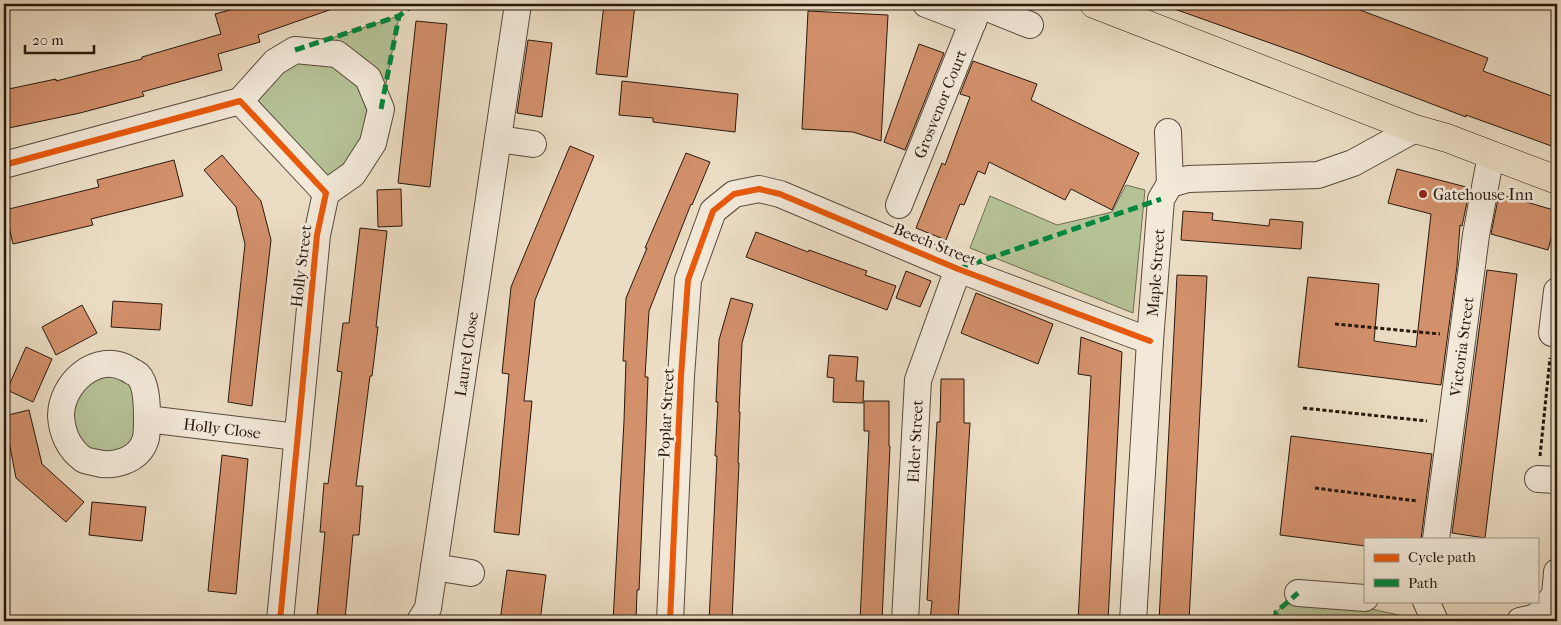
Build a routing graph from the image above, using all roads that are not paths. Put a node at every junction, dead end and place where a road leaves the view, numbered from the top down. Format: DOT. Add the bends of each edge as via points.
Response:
graph roads {
  1 [pos="518,4"];
  2 [pos="926,4"];
  3 [pos="1094,4"];
  4 [pos="978,10"];
  5 [pos="1030,25"];
  6 [pos="240,101"];
  7 [pos="1415,129"];
  8 [pos="1168,132"];
  9 [pos="498,139"];
  10 [pos="533,144"];
  11 [pos="1491,155"];
  12 [pos="4,165"];
  13 [pos="1557,180"];
  14 [pos="1170,184"];
  15 [pos="326,194"];
  16 [pos="899,205"];
  17 [pos="713,211"];
  18 [pos="958,268"];
  19 [pos="1557,291"];
  20 [pos="1555,333"];
  21 [pos="1150,342"];
  22 [pos="147,419"];
  23 [pos="297,437"];
  24 [pos="1436,538"];
  25 [pos="434,567"];
  26 [pos="1557,572"];
  27 [pos="471,573"];
  28 [pos="1298,593"];
  29 [pos="1364,598"];
  30 [pos="424,614"];
  31 [pos="280,621"];
  32 [pos="670,621"];
  33 [pos="905,621"];
  34 [pos="1133,621"];
  35 [pos="1520,621"];
  1 -- 9 [label="street, Laurel Close"];
  2 -- 4 [label="street"];
  3 -- 7 [label="main road"];
  4 -- 5 [label="street"];
  4 -- 16 [label="street, Grosvenor Court"];
  6 -- 12 [label="street"];
  6 -- 15 [label="street"];
  6 -- 15 [label="street" via="275,62 295,50 337,54 368,78 381,109 373,143 353,174"];
  7 -- 11 [label="main road"];
  7 -- 14 [label="street" via="1353,163 1318,175 1188,179"];
  8 -- 14 [label="street"];
  9 -- 10 [label="street"];
  9 -- 25 [label="street, Laurel Close"];
  11 -- 13 [label="main road"];
  11 -- 24 [label="street, Victoria Street" via="1476,235"];
  14 -- 21 [label="street, Maple Street" via="1161,199"];
  15 -- 23 [label="street, Holly Street" via="317,235"];
  17 -- 18 [label="street, Beech Street" via="734,194 760,189 780,194"];
  17 -- 32 [label="street, Poplar Street" via="688,280"];
  18 -- 21 [label="street, Beech Street"];
  18 -- 33 [label="street, Elder Street" via="918,380"];
  19 -- 20 [label="street"];
  21 -- 34 [label="street, Maple Street"];
  22 -- 23 [label="street, Holly Close"];
  23 -- 31 [label="street, Holly Street"];
  25 -- 27 [label="street"];
  25 -- 30 [label="street, Laurel Close"];
  26 -- 35 [label="street" via="1555,595 1537,617"];
  28 -- 29 [label="street"];
}
